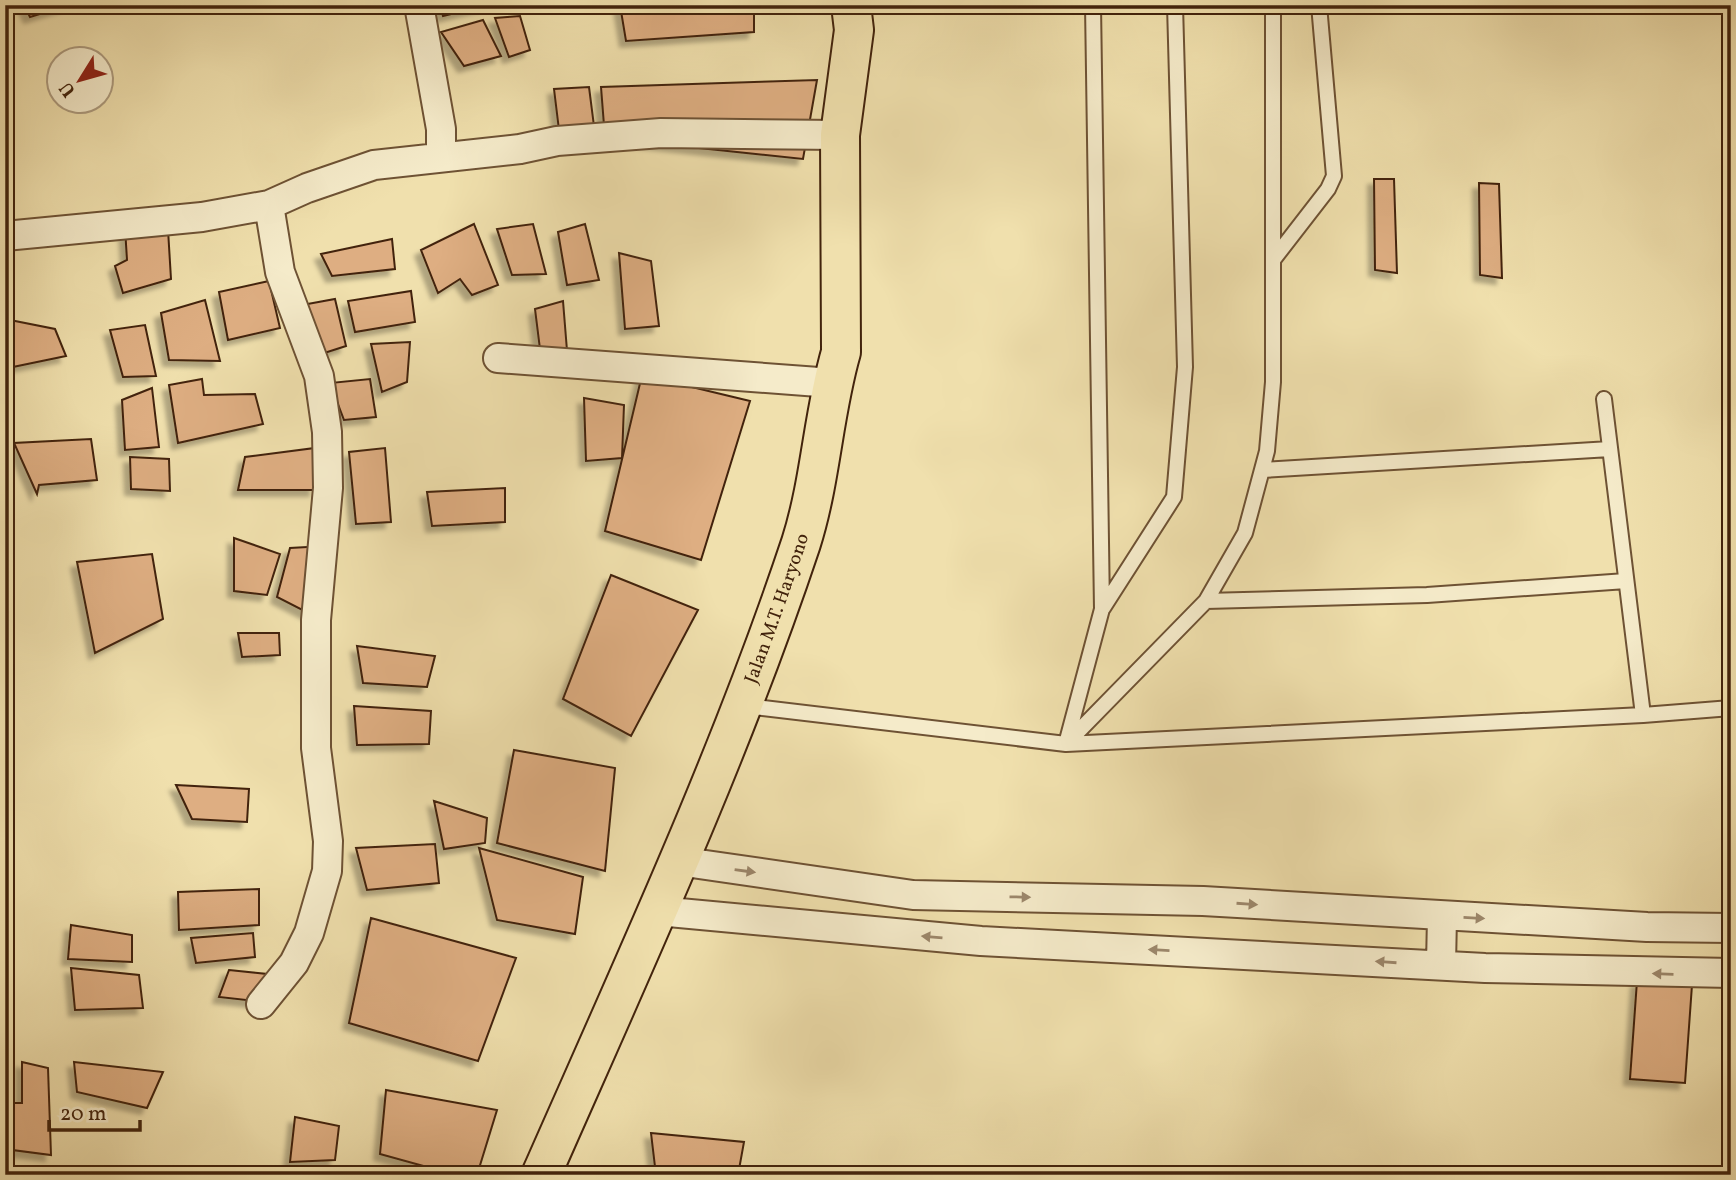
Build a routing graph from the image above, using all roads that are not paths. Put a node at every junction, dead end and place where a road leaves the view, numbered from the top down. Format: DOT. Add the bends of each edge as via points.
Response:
graph roads {
  1 [pos="419,5"];
  2 [pos="851,5"];
  3 [pos="1093,5"];
  4 [pos="1175,5"];
  5 [pos="1273,5"];
  6 [pos="1319,5"];
  7 [pos="840,135"];
  8 [pos="441,157"];
  9 [pos="269,205"];
  10 [pos="5,236"];
  11 [pos="1273,260"];
  12 [pos="498,358"];
  13 [pos="832,383"];
  14 [pos="1604,399"];
  15 [pos="1610,449"];
  16 [pos="1262,470"];
  17 [pos="1626,580"];
  18 [pos="1206,601"];
  19 [pos="1102,609"];
  20 [pos="741,705"];
  21 [pos="1731,708"];
  22 [pos="1643,715"];
  23 [pos="1066,744"];
  24 [pos="678,861"];
  25 [pos="658,911"];
  26 [pos="1442,916"];
  27 [pos="1731,928"];
  28 [pos="1441,965"];
  29 [pos="1731,973"];
  30 [pos="261,1004"];
  31 [pos="541,1175"];
  1 -- 8 [label="street" via="441,129"];
  2 -- 7 [label="highway, Jalan M.T. Haryono" via="854,30"];
  3 -- 19 [label="lane"];
  4 -- 19 [label="lane" via="1185,367 1174,497"];
  5 -- 11 [label="lane"];
  6 -- 11 [label="lane" via="1334,176"];
  7 -- 8 [label="street" via="661,133"];
  7 -- 13 [label="highway, Jalan M.T. Haryono" via="841,352"];
  8 -- 9 [label="street" via="346,173"];
  9 -- 10 [label="street" via="202,217"];
  9 -- 30 [label="street" via="280,272 319,376 327,432 328,488 316,620 316,748 328,841 327,871 309,933 294,963"];
  11 -- 16 [label="lane" via="1273,382"];
  12 -- 13 [label="street"];
  13 -- 20 [label="highway, Jalan M.T. Haryono" via="825,444 802,541"];
  14 -- 15 [label="lane"];
  15 -- 16 [label="lane"];
  15 -- 17 [label="lane"];
  16 -- 18 [label="lane" via="1245,533"];
  17 -- 18 [label="lane" via="1427,595"];
  17 -- 22 [label="lane"];
  18 -- 23 [label="lane"];
  19 -- 23 [label="lane"];
  20 -- 23 [label="lane"];
  20 -- 24 [label="highway, Jalan M.T. Haryono"];
  21 -- 22 [label="lane"];
  22 -- 23 [label="lane"];
  24 -- 25 [label="highway, Jalan M.T. Haryono"];
  24 -- 26 [label="street, one-way" via="913,895 1203,901"];
  28 -- 25 [label="street, one-way" via="981,941"];
  25 -- 31 [label="highway, Jalan M.T. Haryono"];
  26 -- 27 [label="street, one-way"];
  26 -- 28 [label="street"];
  29 -- 28 [label="street, one-way"];
}
